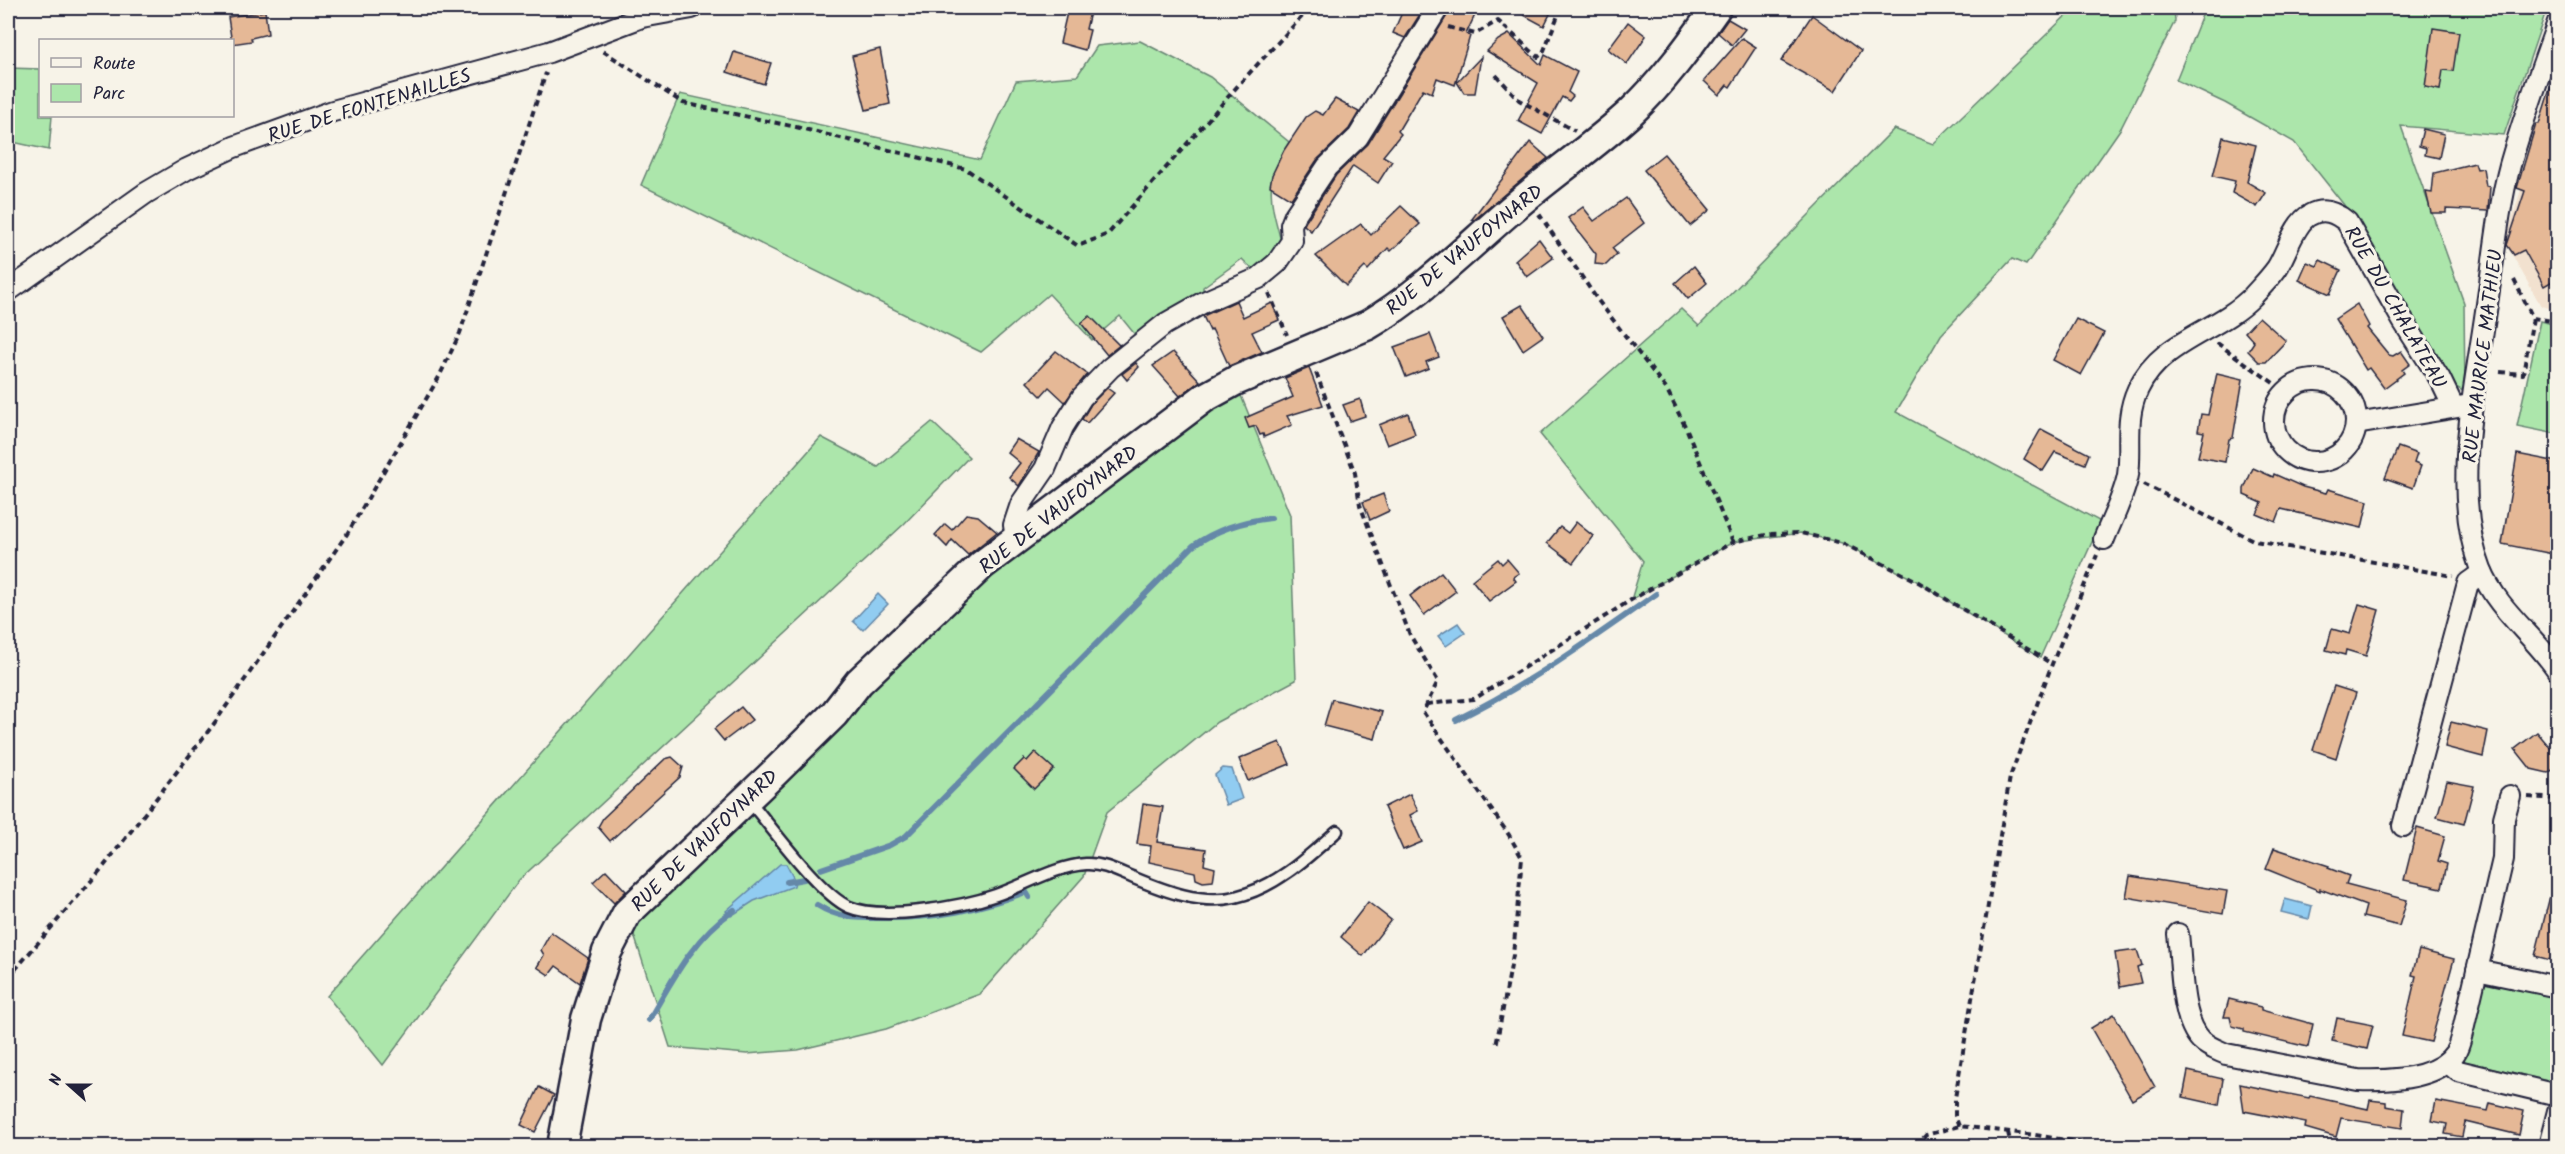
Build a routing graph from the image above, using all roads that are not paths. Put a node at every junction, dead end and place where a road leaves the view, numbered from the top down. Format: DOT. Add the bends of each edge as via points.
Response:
graph roads {
  1 [pos="692,8"];
  2 [pos="1438,8"];
  3 [pos="1716,8"];
  4 [pos="2558,22"];
  5 [pos="8,291"];
  6 [pos="2453,406"];
  7 [pos="2472,406"];
  8 [pos="2355,424"];
  9 [pos="1016,539"];
  10 [pos="2104,539"];
  11 [pos="2482,573"];
  12 [pos="2558,671"];
  13 [pos="2510,796"];
  14 [pos="747,798"];
  15 [pos="2403,826"];
  16 [pos="1337,831"];
  17 [pos="2178,934"];
  18 [pos="2477,970"];
  19 [pos="2558,987"];
  20 [pos="2447,1062"];
  21 [pos="2558,1095"];
  22 [pos="2558,1111"];
  23 [pos="562,1146"];
  24 [pos="2549,1146"];
  1 -- 5 [label="street, RUE DE FONTENAILLES" via="642,17 549,52 333,111 234,147 146,193"];
  2 -- 9 [label="street" via="1358,137 1327,167 1295,215 1292,241 1269,271 1165,324 1128,352 1071,412 1045,469 1021,504 1014,525"];
  3 -- 9 [label="street, RUE DE VAUFOYNARD" via="1663,78 1630,113 1385,315 1204,398"];
  4 -- 7 [label="street, RUE MAURICE MATHIEU" via="2510,166"];
  6 -- 7 [label="street"];
  6 -- 8 [label="street"];
  6 -- 10 [label="street, RUE DU CHALATEAU" via="2348,222 2337,213 2308,215 2276,269 2252,296 2231,316 2175,346 2153,366 2138,390 2128,436 2127,475"];
  7 -- 11 [label="street, RUE MAURICE MATHIEU" via="2468,515"];
  8 -- 8 [label="street" via="2355,411 2341,389 2316,380 2303,381 2286,392 2276,408 2274,422 2283,447 2306,461 2320,462 2333,457 2348,443"];
  9 -- 14 [label="street, RUE DE VAUFOYNARD" via="982,565 859,682 834,714"];
  11 -- 12 [label="street, RUE MAURICE MATHIEU" via="2507,612"];
  11 -- 15 [label="street" via="2468,584"];
  13 -- 18 [label="street" via="2504,818 2503,859"];
  14 -- 16 [label="lane" via="823,889 851,908 870,912 956,906 1088,864 1159,889 1219,900 1267,885"];
  14 -- 23 [label="street, RUE DE VAUFOYNARD" via="627,913 615,933 586,1019"];
  17 -- 20 [label="street" via="2187,1015 2202,1041 2213,1049 2358,1080 2414,1075"];
  18 -- 19 [label="street"];
  18 -- 20 [label="street" via="2456,1051"];
  20 -- 21 [label="street" via="2458,1071"];
  22 -- 24 [label="street"];
}
